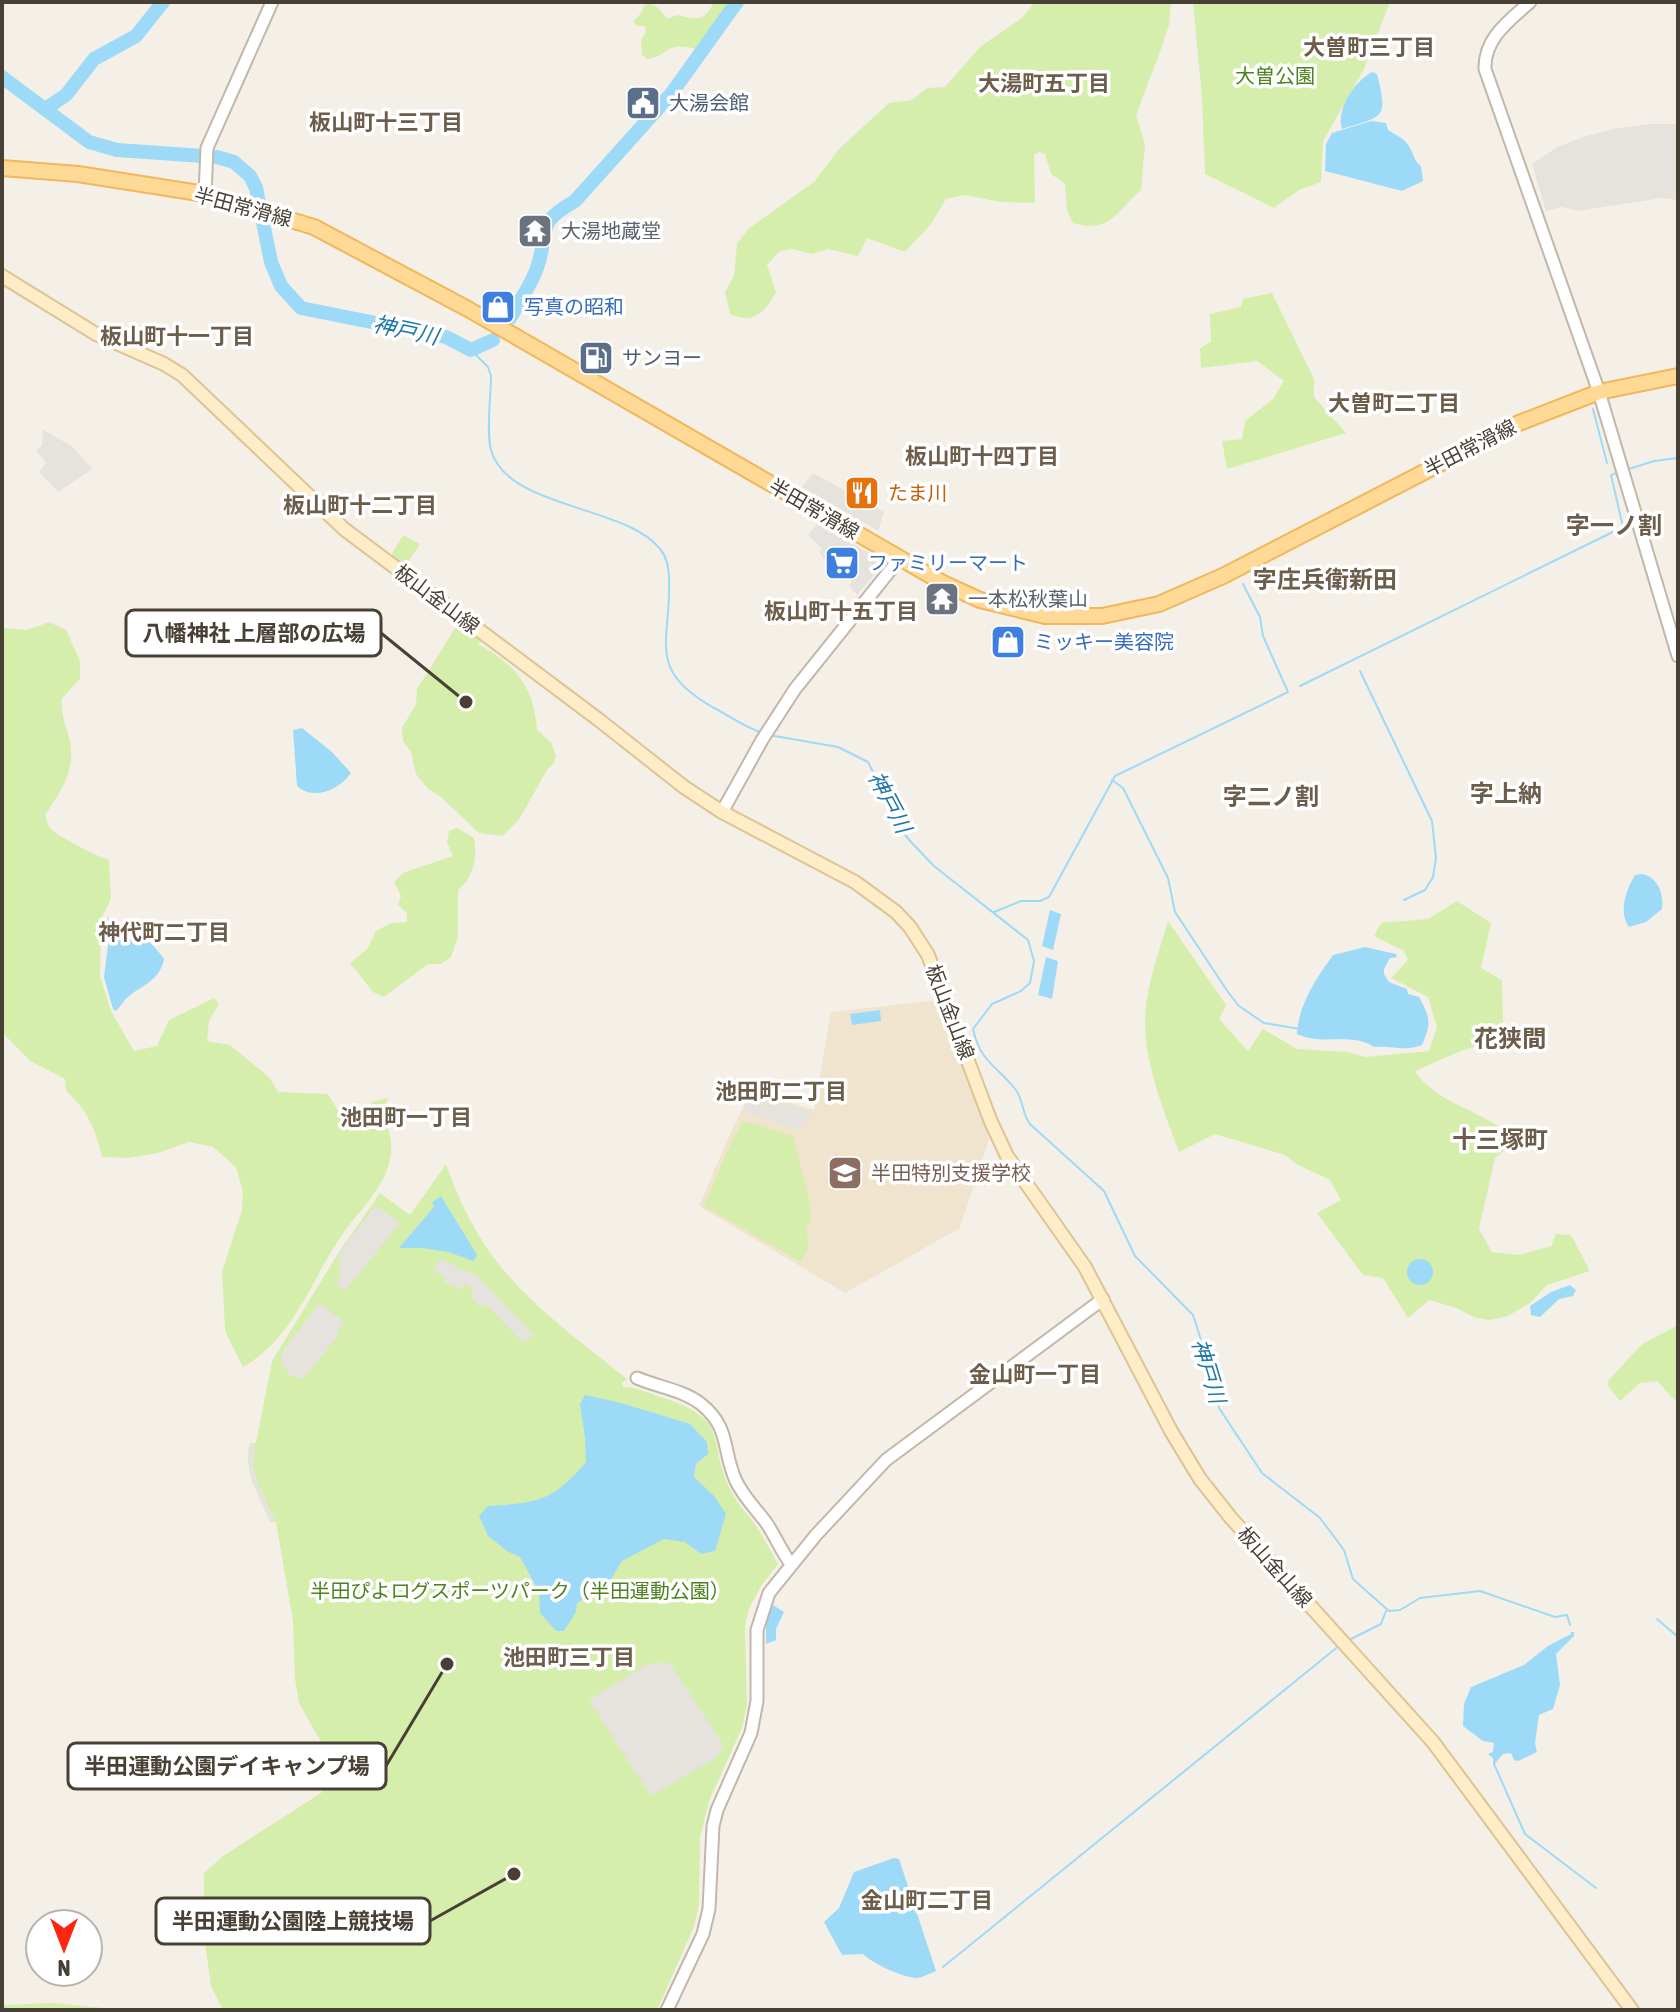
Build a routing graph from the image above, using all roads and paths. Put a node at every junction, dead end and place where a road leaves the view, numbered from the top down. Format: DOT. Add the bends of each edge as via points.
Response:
graph roads {
  1 [pos="272,2"];
  2 [pos="1530,2"];
  3 [pos="2,168"];
  4 [pos="205,194"];
  5 [pos="2,276"];
  6 [pos="1678,376"];
  7 [pos="1599,392"];
  8 [pos="900,558"];
  9 [pos="1678,656"];
  10 [pos="722,812"];
  11 [pos="1103,1299"];
  12 [pos="637,1378"];
  13 [pos="791,1564"];
  14 [pos="667,2010"];
  15 [pos="1632,2010"];
  1 -- 4 [label="street" via="207,149"];
  2 -- 7 [label="street" via="1498,31 1485,69"];
  3 -- 4 [label="main road, 半田常滑線"];
  4 -- 8 [label="main road, 半田常滑線" via="314,227 468,309"];
  5 -- 10 [label="main road, 板山金山線" via="96,334 182,375 344,529"];
  6 -- 7 [label="main road, 半田常滑線"];
  7 -- 8 [label="main road, 半田常滑線" via="1497,433 1189,593 1132,612 1069,617 1019,611 975,598"];
  7 -- 9 [label="street"];
  8 -- 10 [label="street" via="795,689"];
  10 -- 11 [label="main road, 板山金山線" via="855,882 910,927 936,972 1007,1156"];
  11 -- 13 [label="street" via="886,1460"];
  11 -- 15 [label="main road, 板山金山線" via="1171,1431 1214,1498 1433,1742"];
  12 -- 13 [label="street" via="708,1410 722,1427 741,1491"];
  13 -- 14 [label="street" via="763,1605 757,1630 756,1714 715,1818 703,1934"];
}
